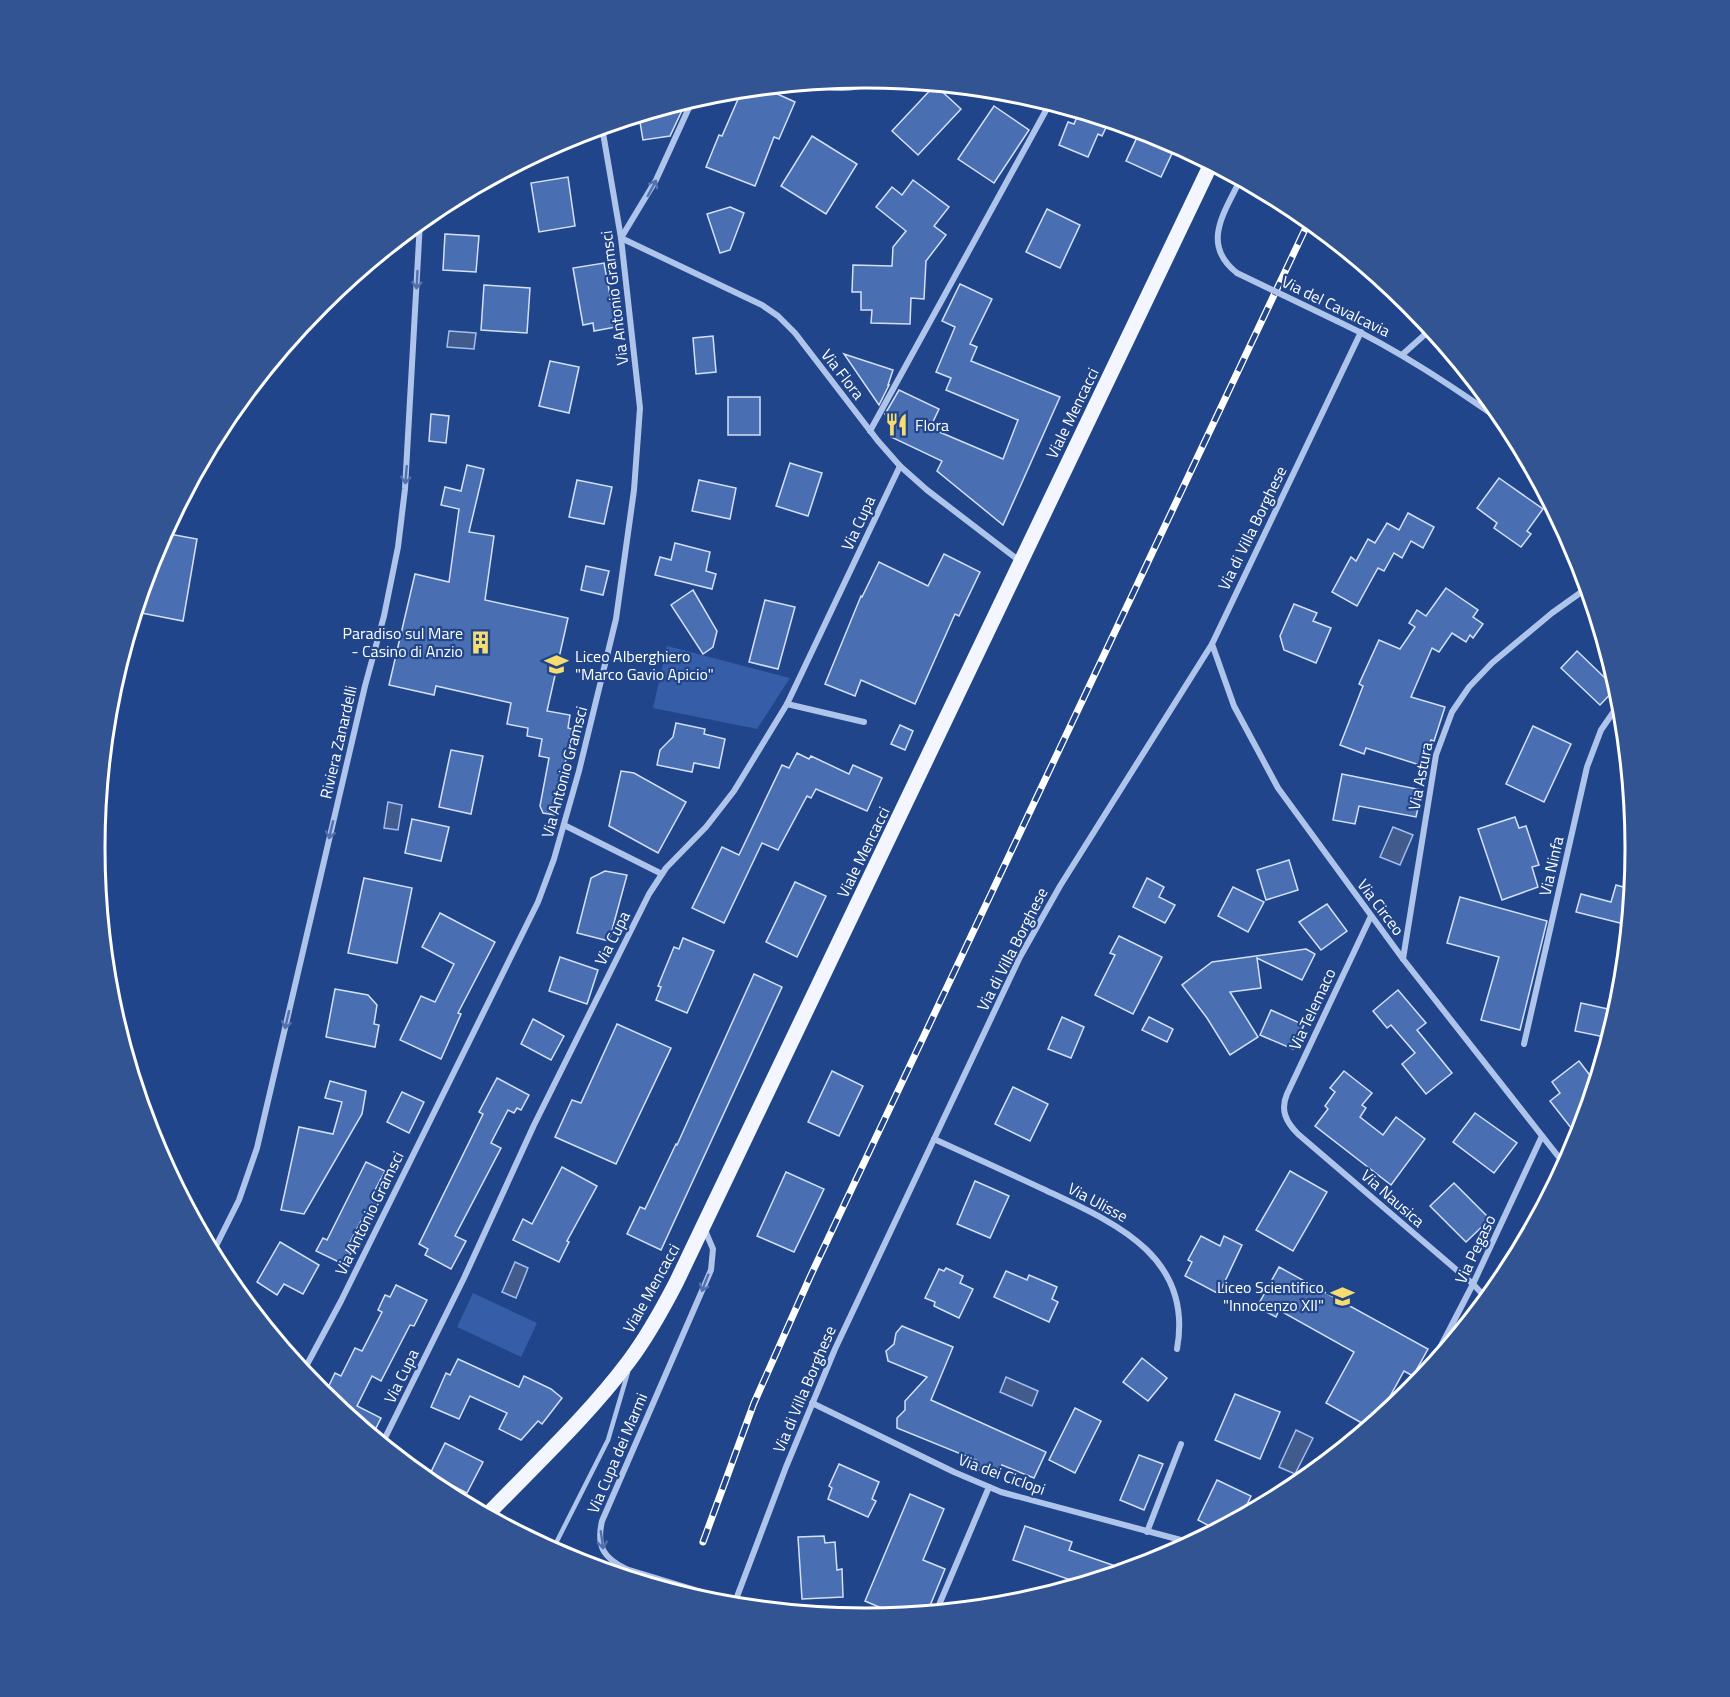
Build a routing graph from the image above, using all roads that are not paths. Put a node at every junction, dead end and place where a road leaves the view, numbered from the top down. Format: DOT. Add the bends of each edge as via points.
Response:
graph roads {
  1 [pos="688,109"];
  2 [pos="1046,110"];
  3 [pos="603,135"];
  4 [pos="1208,171"];
  5 [pos="1237,186"];
  6 [pos="419,234"];
  7 [pos="621,238"];
  8 [pos="1361,332"];
  9 [pos="1425,335"];
  10 [pos="1403,354"];
  11 [pos="1485,410"];
  12 [pos="870,430"];
  13 [pos="900,466"];
  14 [pos="1021,562"];
  15 [pos="1581,593"];
  16 [pos="1212,644"];
  17 [pos="787,704"];
  18 [pos="1612,714"];
  19 [pos="864,722"];
  20 [pos="564,825"];
  21 [pos="662,874"];
  22 [pos="1371,916"];
  23 [pos="1403,959"];
  24 [pos="1524,1044"];
  25 [pos="1284,1115"];
  26 [pos="1542,1136"];
  27 [pos="934,1139"];
  28 [pos="1559,1157"];
  29 [pos="704,1228"];
  30 [pos="217,1244"];
  31 [pos="1473,1284"];
  32 [pos="1481,1293"];
  33 [pos="1444,1341"];
  34 [pos="1177,1349"];
  35 [pos="632,1358"];
  36 [pos="307,1364"];
  37 [pos="812,1403"];
  38 [pos="385,1437"];
  39 [pos="1181,1444"];
  40 [pos="989,1487"];
  41 [pos="491,1510"];
  42 [pos="1147,1532"];
  43 [pos="1180,1540"];
  44 [pos="556,1543"];
  45 [pos="676,1585"];
  46 [pos="739,1598"];
  47 [pos="939,1605"];
  7 -- 1 [label="street, one-way" via="656,180"];
  2 -- 12 [label="street"];
  3 -- 7 [label="street, Via Antonio Gramsci"];
  4 -- 14 [label="main road, Viale Mencacci"];
  5 -- 8 [label="street, Via del Cavalcavia, bridge" via="1217,238 1221,256 1236,273"];
  6 -- 30 [label="street, Riviera Zanardelli, one-way" via="398,547 257,1148 239,1200"];
  7 -- 12 [label="street, Via Flora" via="778,316"];
  7 -- 20 [label="street, Via Antonio Gramsci" via="640,408 634,490 616,619"];
  8 -- 10 [label="street, Via del Cavalcavia"];
  8 -- 16 [label="street, Via di Villa Borghese"];
  9 -- 10 [label="street"];
  10 -- 11 [label="street, Via del Cavalcavia"];
  12 -- 13 [label="street, Via Flora"];
  13 -- 14 [label="street, Via Flora"];
  13 -- 17 [label="street, Via Cupa"];
  14 -- 29 [label="main road, Viale Mencacci"];
  15 -- 23 [label="street, Via Astura" via="1492,663 1452,712 1436,754"];
  16 -- 22 [label="street, Via Circeo" via="1234,706 1263,764"];
  16 -- 27 [label="street, Via di Villa Borghese" via="1047,908"];
  17 -- 19 [label="street"];
  17 -- 21 [label="street, Via Cupa" via="735,791"];
  18 -- 24 [label="street, Via Ninfa" via="1601,730 1587,767"];
  20 -- 21 [label="street"];
  20 -- 36 [label="street, Via Antonio Gramsci" via="546,884 529,921"];
  21 -- 38 [label="street, Via Cupa" via="534,1125 465,1278"];
  22 -- 23 [label="street, Via Circeo"];
  22 -- 25 [label="street, Via Telemaco" via="1287,1094"];
  23 -- 26 [label="street, Via Circeo"];
  25 -- 31 [label="street, Via Nausica" via="1298,1134"];
  26 -- 28 [label="street, Via Circeo"];
  26 -- 31 [label="street, Via Pegaso"];
  27 -- 34 [label="street, Via Ulisse" via="1097,1214 1133,1237 1173,1287 1180,1315"];
  27 -- 37 [label="street, Via di Villa Borghese"];
  29 -- 35 [label="main road, Viale Mencacci"];
  29 -- 45 [label="street, Via Cupa dei Marmi, one-way, bridge" via="713,1249 711,1270 602,1521 600,1540 615,1563"];
  31 -- 32 [label="street, Via Nausica"];
  31 -- 33 [label="street, Via Pegaso"];
  35 -- 41 [label="main road, Viale Mencacci"];
  35 -- 44 [label="lane" via="608,1440"];
  37 -- 40 [label="street, Via dei Ciclopi"];
  37 -- 46 [label="street, Via di Villa Borghese"];
  39 -- 42 [label="street"];
  40 -- 42 [label="street, Via dei Ciclopi"];
  40 -- 47 [label="street"];
  42 -- 43 [label="street, Via dei Ciclopi"];
}
